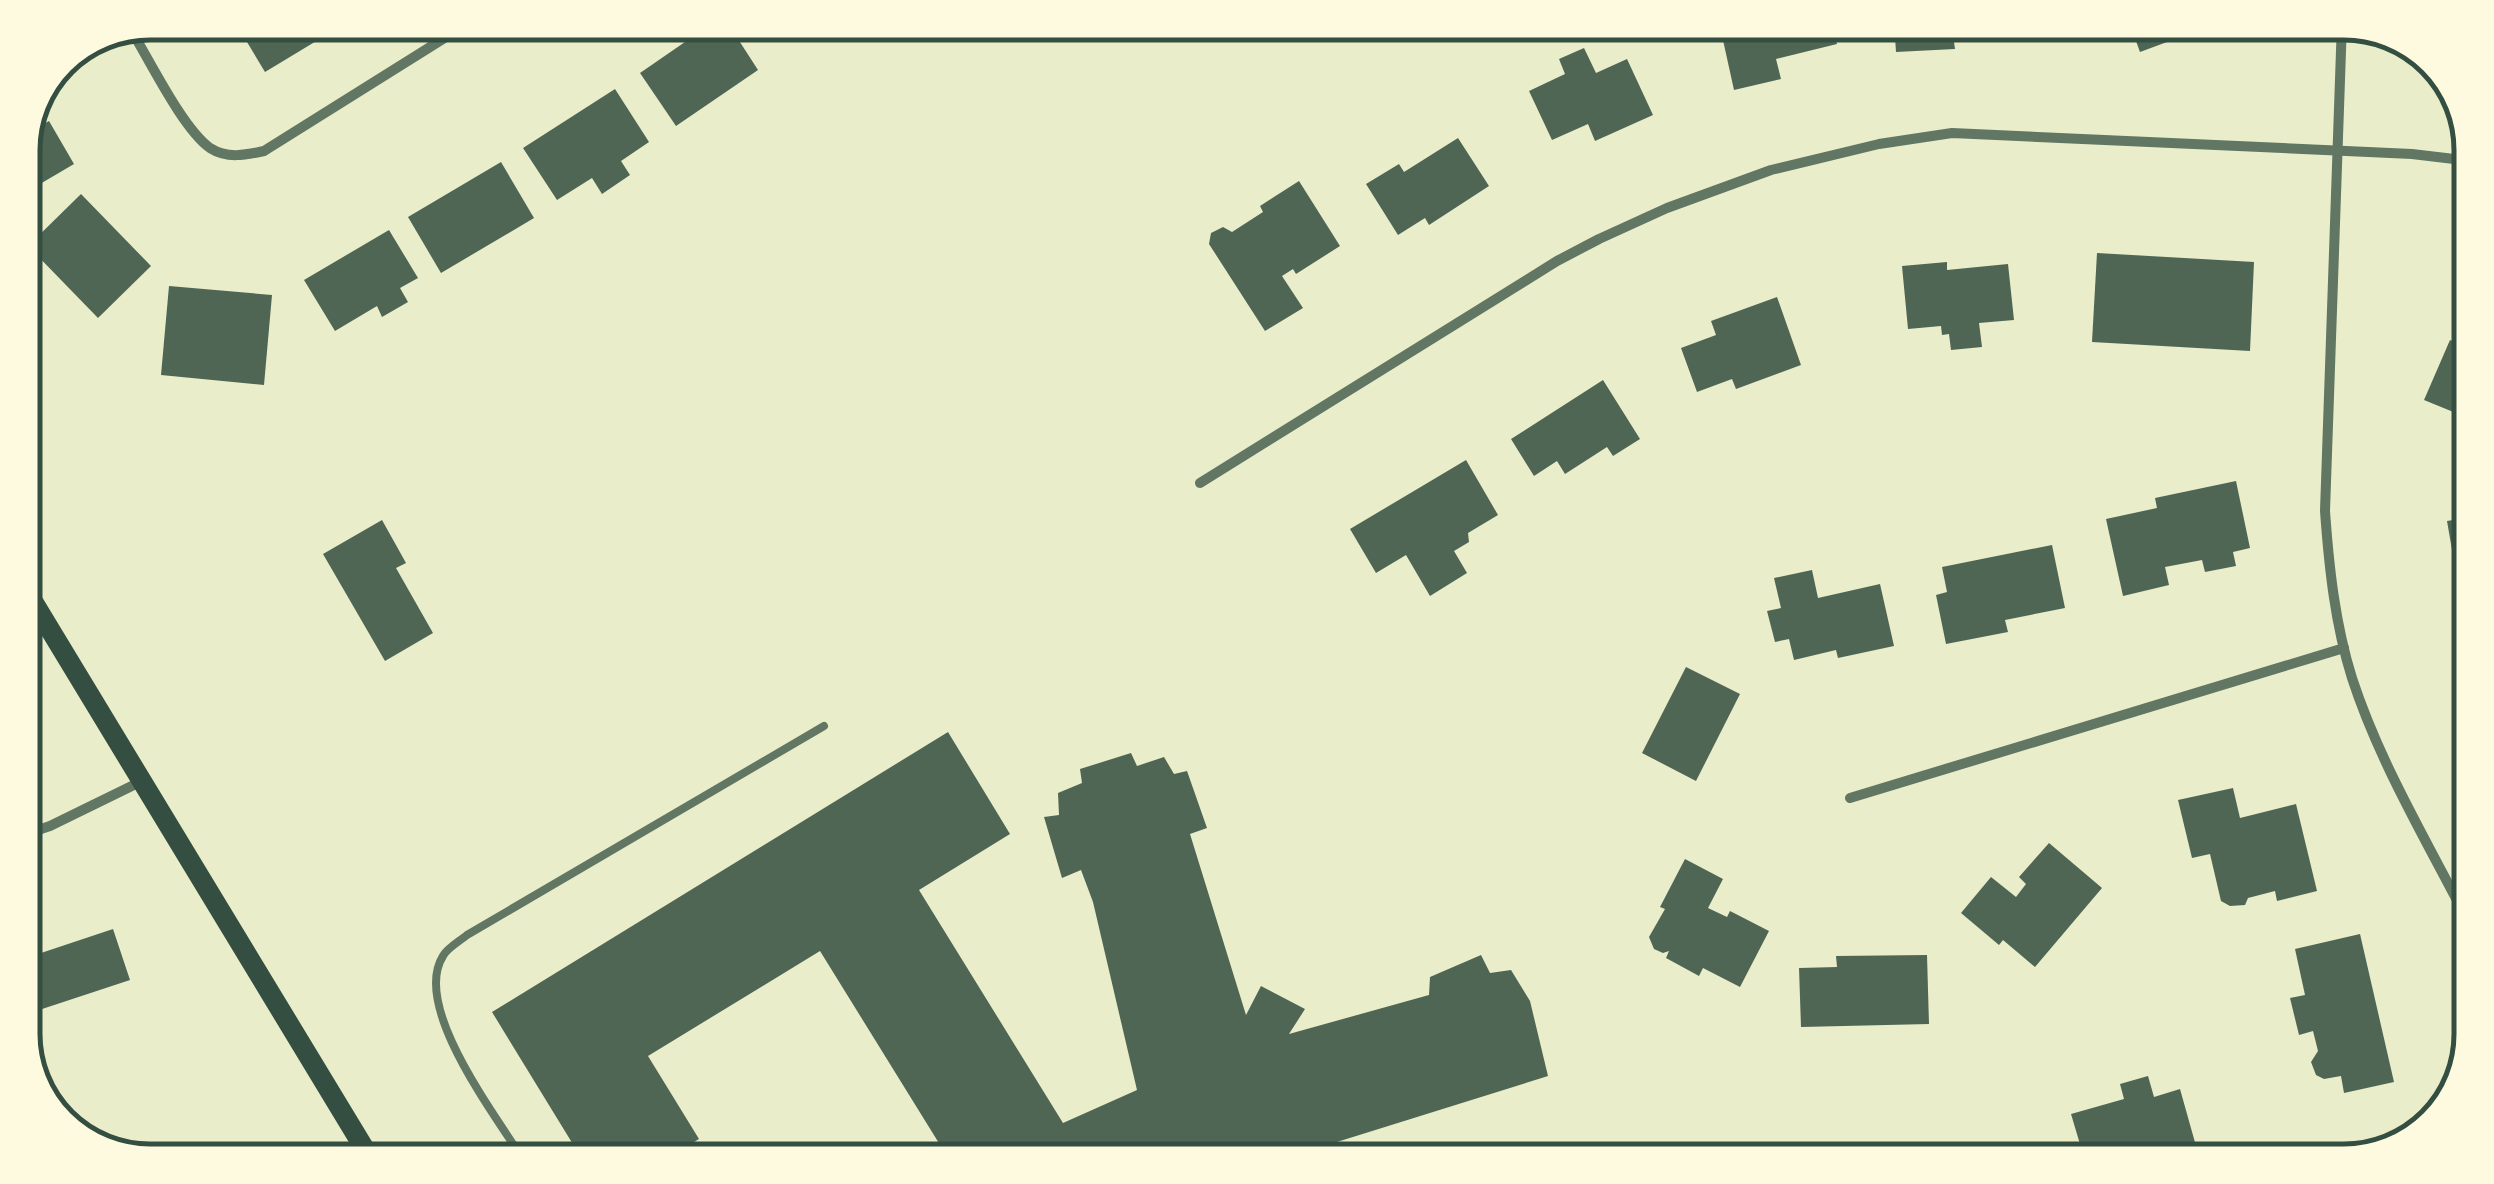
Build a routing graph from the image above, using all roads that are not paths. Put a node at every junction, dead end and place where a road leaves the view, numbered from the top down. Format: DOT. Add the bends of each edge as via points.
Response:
graph roads {
  1 [pos="441,40"];
  2 [pos="2341,40"];
  3 [pos="138,41"];
  4 [pos="2338,150"];
  5 [pos="2454,160"];
  6 [pos="1200,483"];
  7 [pos="40,613"];
  8 [pos="2344,648"];
  9 [pos="824,726"];
  10 [pos="142,781"];
  11 [pos="1850,798"];
  12 [pos="40,828"];
  13 [pos="2454,894"];
  14 [pos="361,1144"];
  15 [pos="513,1144"];
  1 -- 3 [label="street" via="264,151 237,156 212,150 193,132"];
  2 -- 4 [label="street"];
  4 -- 5 [label="street"];
  4 -- 6 [label="street" via="1952,133 1772,170 1667,208 1557,261"];
  4 -- 8 [label="street" via="2325,511"];
  7 -- 10 [label="main road"];
  8 -- 11 [label="street"];
  8 -- 13 [label="street" via="2374,738"];
  9 -- 15 [label="lane" via="466,935 442,956 434,993 446,1033"];
  10 -- 12 [label="street"];
  10 -- 14 [label="main road"];
}
